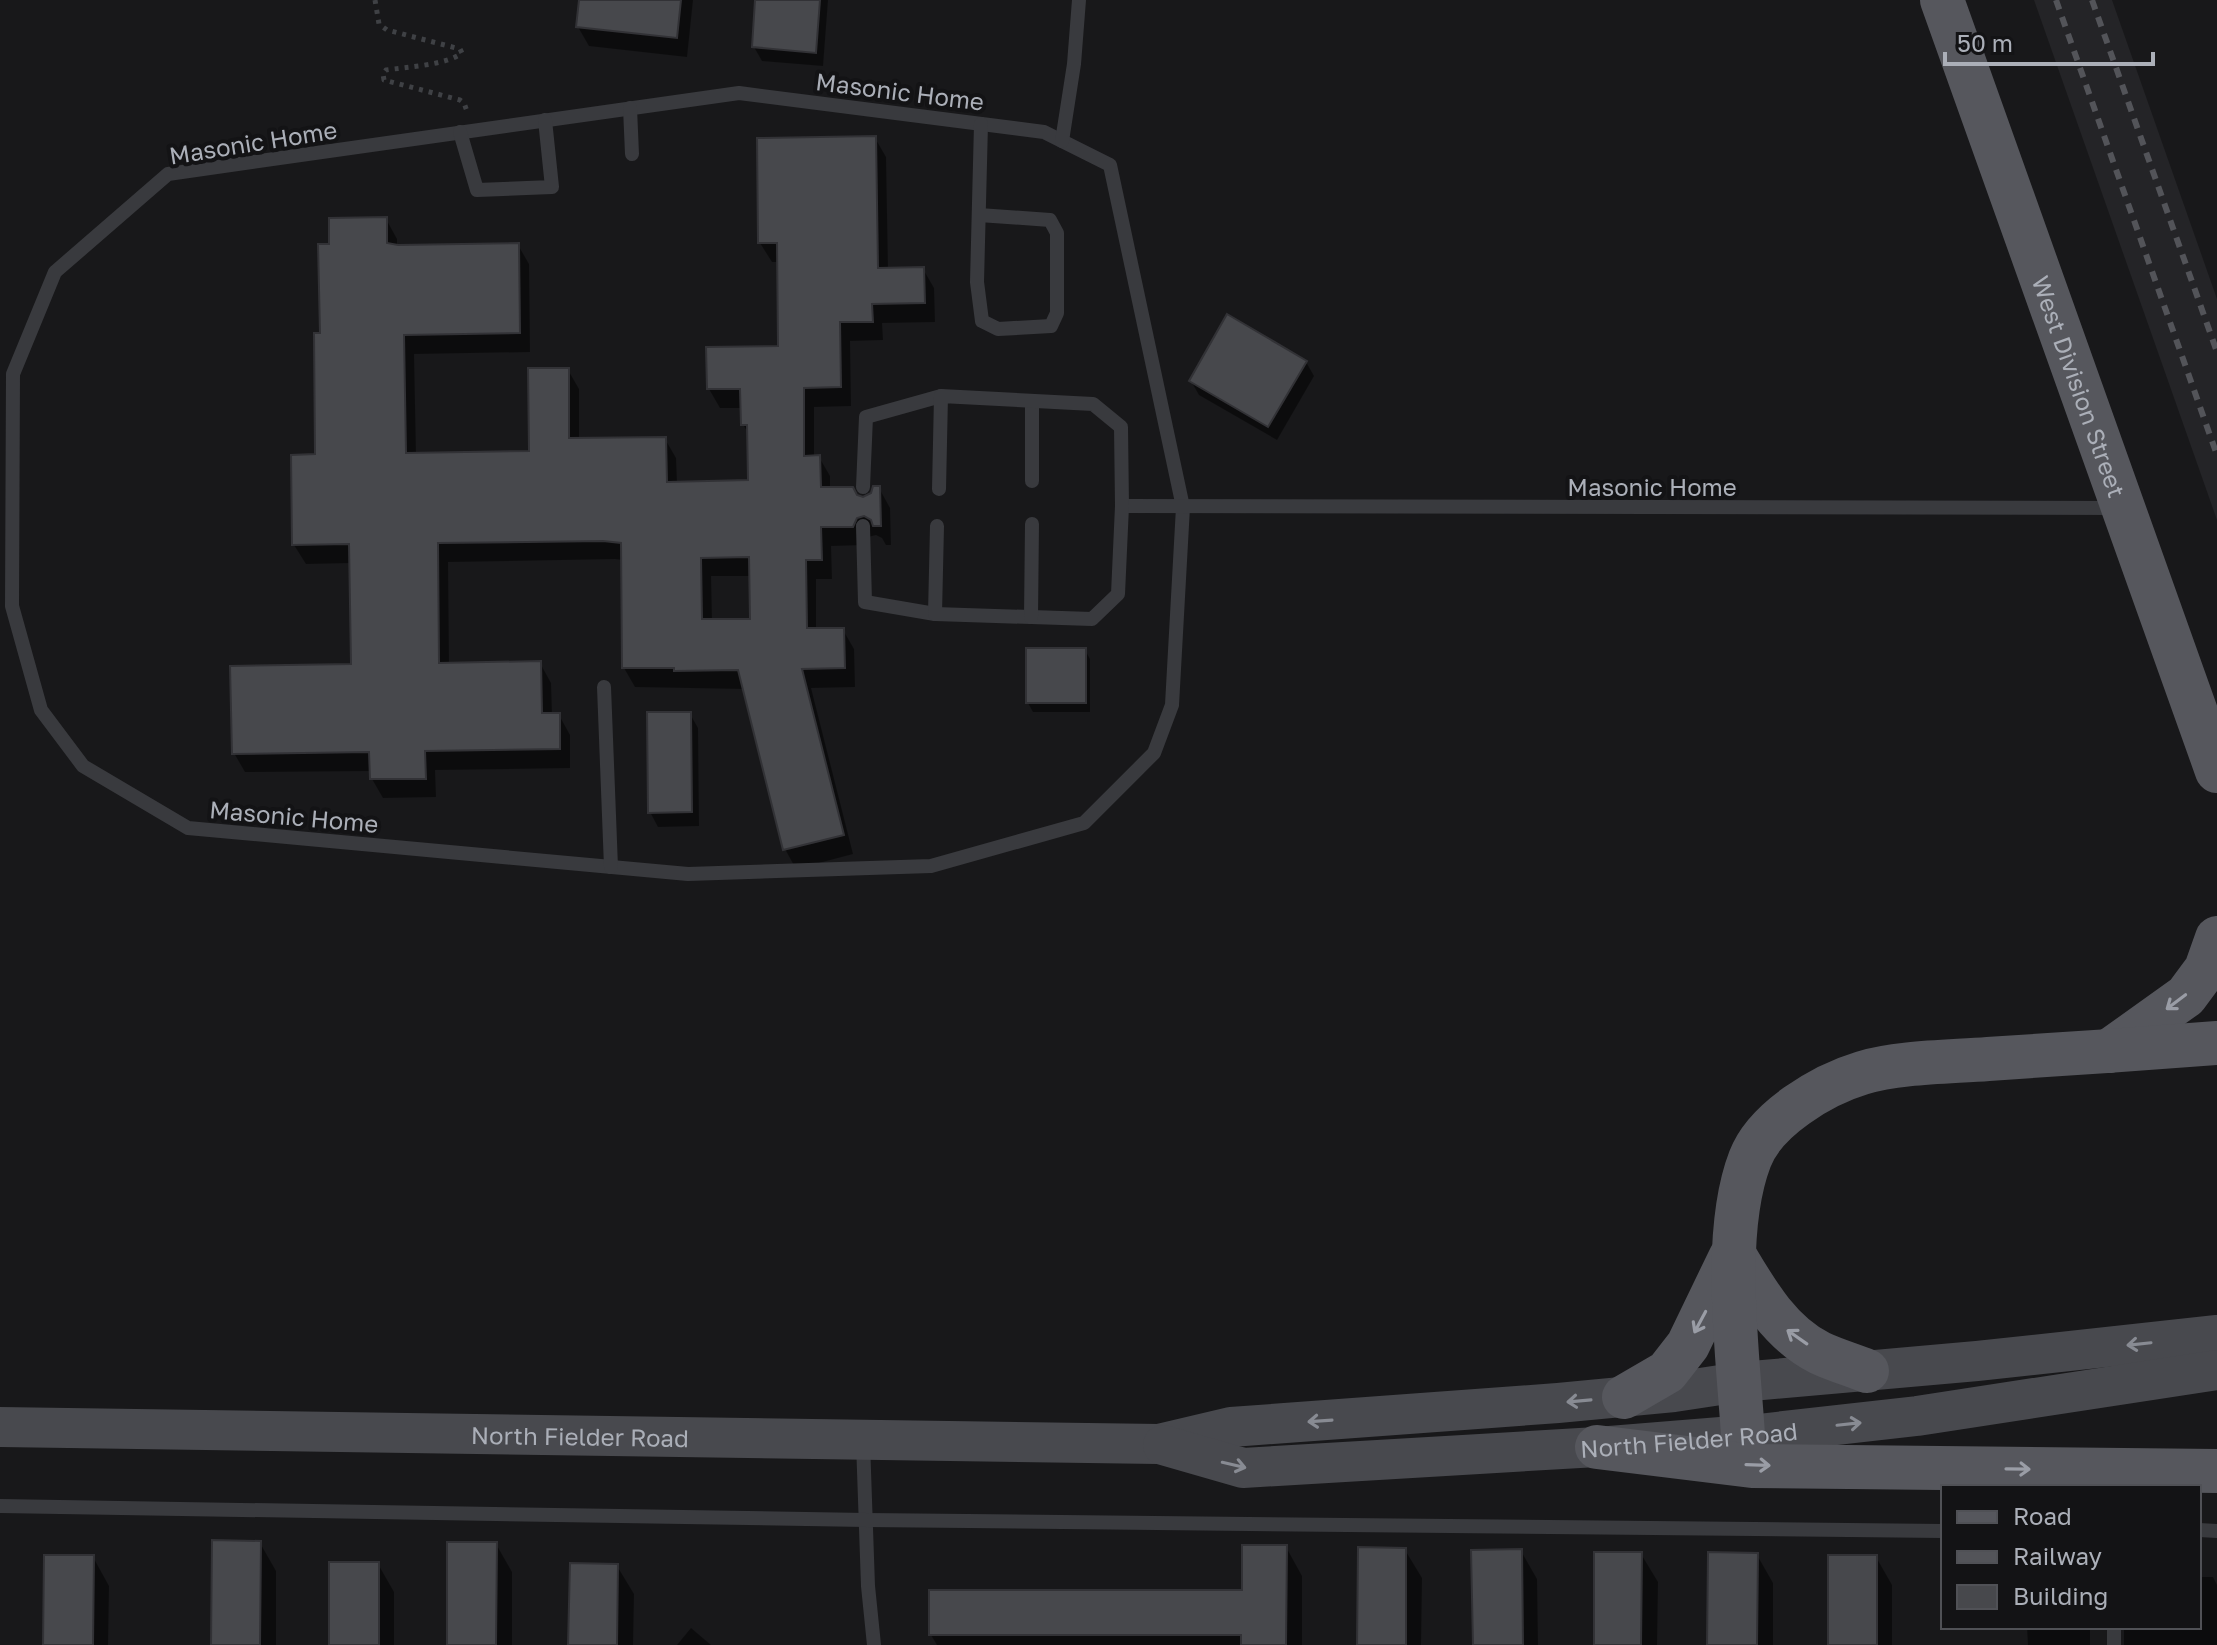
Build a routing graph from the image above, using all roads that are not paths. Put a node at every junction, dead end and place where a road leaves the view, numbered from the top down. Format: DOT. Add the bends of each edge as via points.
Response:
graph roads {
  1 [pos="1079,0"];
  2 [pos="1942,0"];
  3 [pos="630,108"];
  4 [pos="545,120"];
  5 [pos="981,124"];
  6 [pos="465,132"];
  7 [pos="1062,141"];
  8 [pos="632,154"];
  9 [pos="979,215"];
  10 [pos="941,396"];
  11 [pos="1032,401"];
  12 [pos="6,457"];
  13 [pos="1032,481"];
  14 [pos="863,487"];
  15 [pos="939,489"];
  16 [pos="1122,506"];
  17 [pos="1183,507"];
  18 [pos="2122,508"];
  19 [pos="1032,524"];
  20 [pos="863,526"];
  21 [pos="937,526"];
  22 [pos="935,614"];
  23 [pos="1031,617"];
  24 [pos="604,687"];
  25 [pos="2217,771"];
  26 [pos="611,867"];
  27 [pos="2217,938"];
  28 [pos="2217,1043"];
  29 [pos="2109,1051"];
  30 [pos="1733,1252"];
  31 [pos="2217,1335"];
  32 [pos="2217,1370"];
  33 [pos="1867,1371"];
  34 [pos="1740,1382"];
  35 [pos="1624,1397"];
  36 [pos="0,1427"];
  37 [pos="1743,1435"];
  38 [pos="863,1440"];
  39 [pos="1159,1444"];
  40 [pos="1597,1447"];
  41 [pos="2217,1471"];
  42 [pos="2068,1478"];
  43 [pos="2124,1479"];
  44 [pos="0,1506"];
  45 [pos="866,1520"];
  46 [pos="1941,1531"];
  47 [pos="874,1645"];
  1 -- 7 [label="lane"];
  2 -- 18 [label="main road, West Division Street"];
  3 -- 4 [label="lane, Masonic Home"];
  3 -- 5 [label="lane, Masonic Home" via="739,93"];
  3 -- 8 [label="lane"];
  4 -- 6 [label="lane, Masonic Home"];
  4 -- 6 [label="lane" via="552,187 477,190"];
  5 -- 7 [label="lane, Masonic Home" via="1044,132"];
  5 -- 9 [label="lane"];
  6 -- 12 [label="lane, Masonic Home" via="168,174 55,272 13,374"];
  7 -- 17 [label="lane, Masonic Home" via="1110,165"];
  9 -- 9 [label="lane" via="982,321 998,329 1051,326 1057,313 1057,233 1050,220"];
  10 -- 11 [label="lane"];
  10 -- 14 [label="lane" via="866,417"];
  10 -- 15 [label="lane"];
  11 -- 13 [label="lane"];
  11 -- 16 [label="lane" via="1093,404 1121,427"];
  12 -- 26 [label="lane, Masonic Home" via="12,606 41,710 83,766 188,828"];
  16 -- 17 [label="lane"];
  16 -- 23 [label="lane" via="1118,594 1092,619"];
  17 -- 18 [label="lane, Masonic Home"];
  17 -- 26 [label="lane, Masonic Home" via="1172,705 1154,753 1084,823 931,866 688,874"];
  18 -- 25 [label="main road, West Division Street"];
  19 -- 23 [label="lane"];
  20 -- 22 [label="lane" via="865,602"];
  21 -- 22 [label="lane"];
  22 -- 23 [label="lane"];
  24 -- 26 [label="lane"];
  27 -- 29 [label="main road, one-way" via="2206,969 2186,996"];
  28 -- 29 [label="main road"];
  29 -- 30 [label="main road" via="1903,1067 1863,1073 1819,1091 1772,1125 1750,1157"];
  33 -- 30 [label="main road, one-way" via="1819,1352 1785,1329"];
  30 -- 34 [label="main road"];
  30 -- 35 [label="main road, one-way" via="1688,1345 1667,1372"];
  31 -- 33 [label="main road, North Fielder Road, one-way"];
  37 -- 32 [label="main road, North Fielder Road, one-way" via="1917,1416"];
  33 -- 34 [label="main road, North Fielder Road"];
  34 -- 35 [label="main road, North Fielder Road"];
  34 -- 37 [label="main road"];
  35 -- 39 [label="main road, North Fielder Road, one-way" via="1231,1427"];
  36 -- 38 [label="main road, North Fielder Road"];
  37 -- 40 [label="main road, North Fielder Road"];
  38 -- 39 [label="main road, North Fielder Road"];
  38 -- 45 [label="lane"];
  39 -- 40 [label="main road, North Fielder Road, one-way" via="1243,1468"];
  40 -- 42 [label="main road, one-way" via="1752,1466"];
  41 -- 43 [label="main road"];
  42 -- 43 [label="main road"];
  44 -- 45 [label="lane"];
  45 -- 46 [label="lane"];
  45 -- 47 [label="lane"];
}
